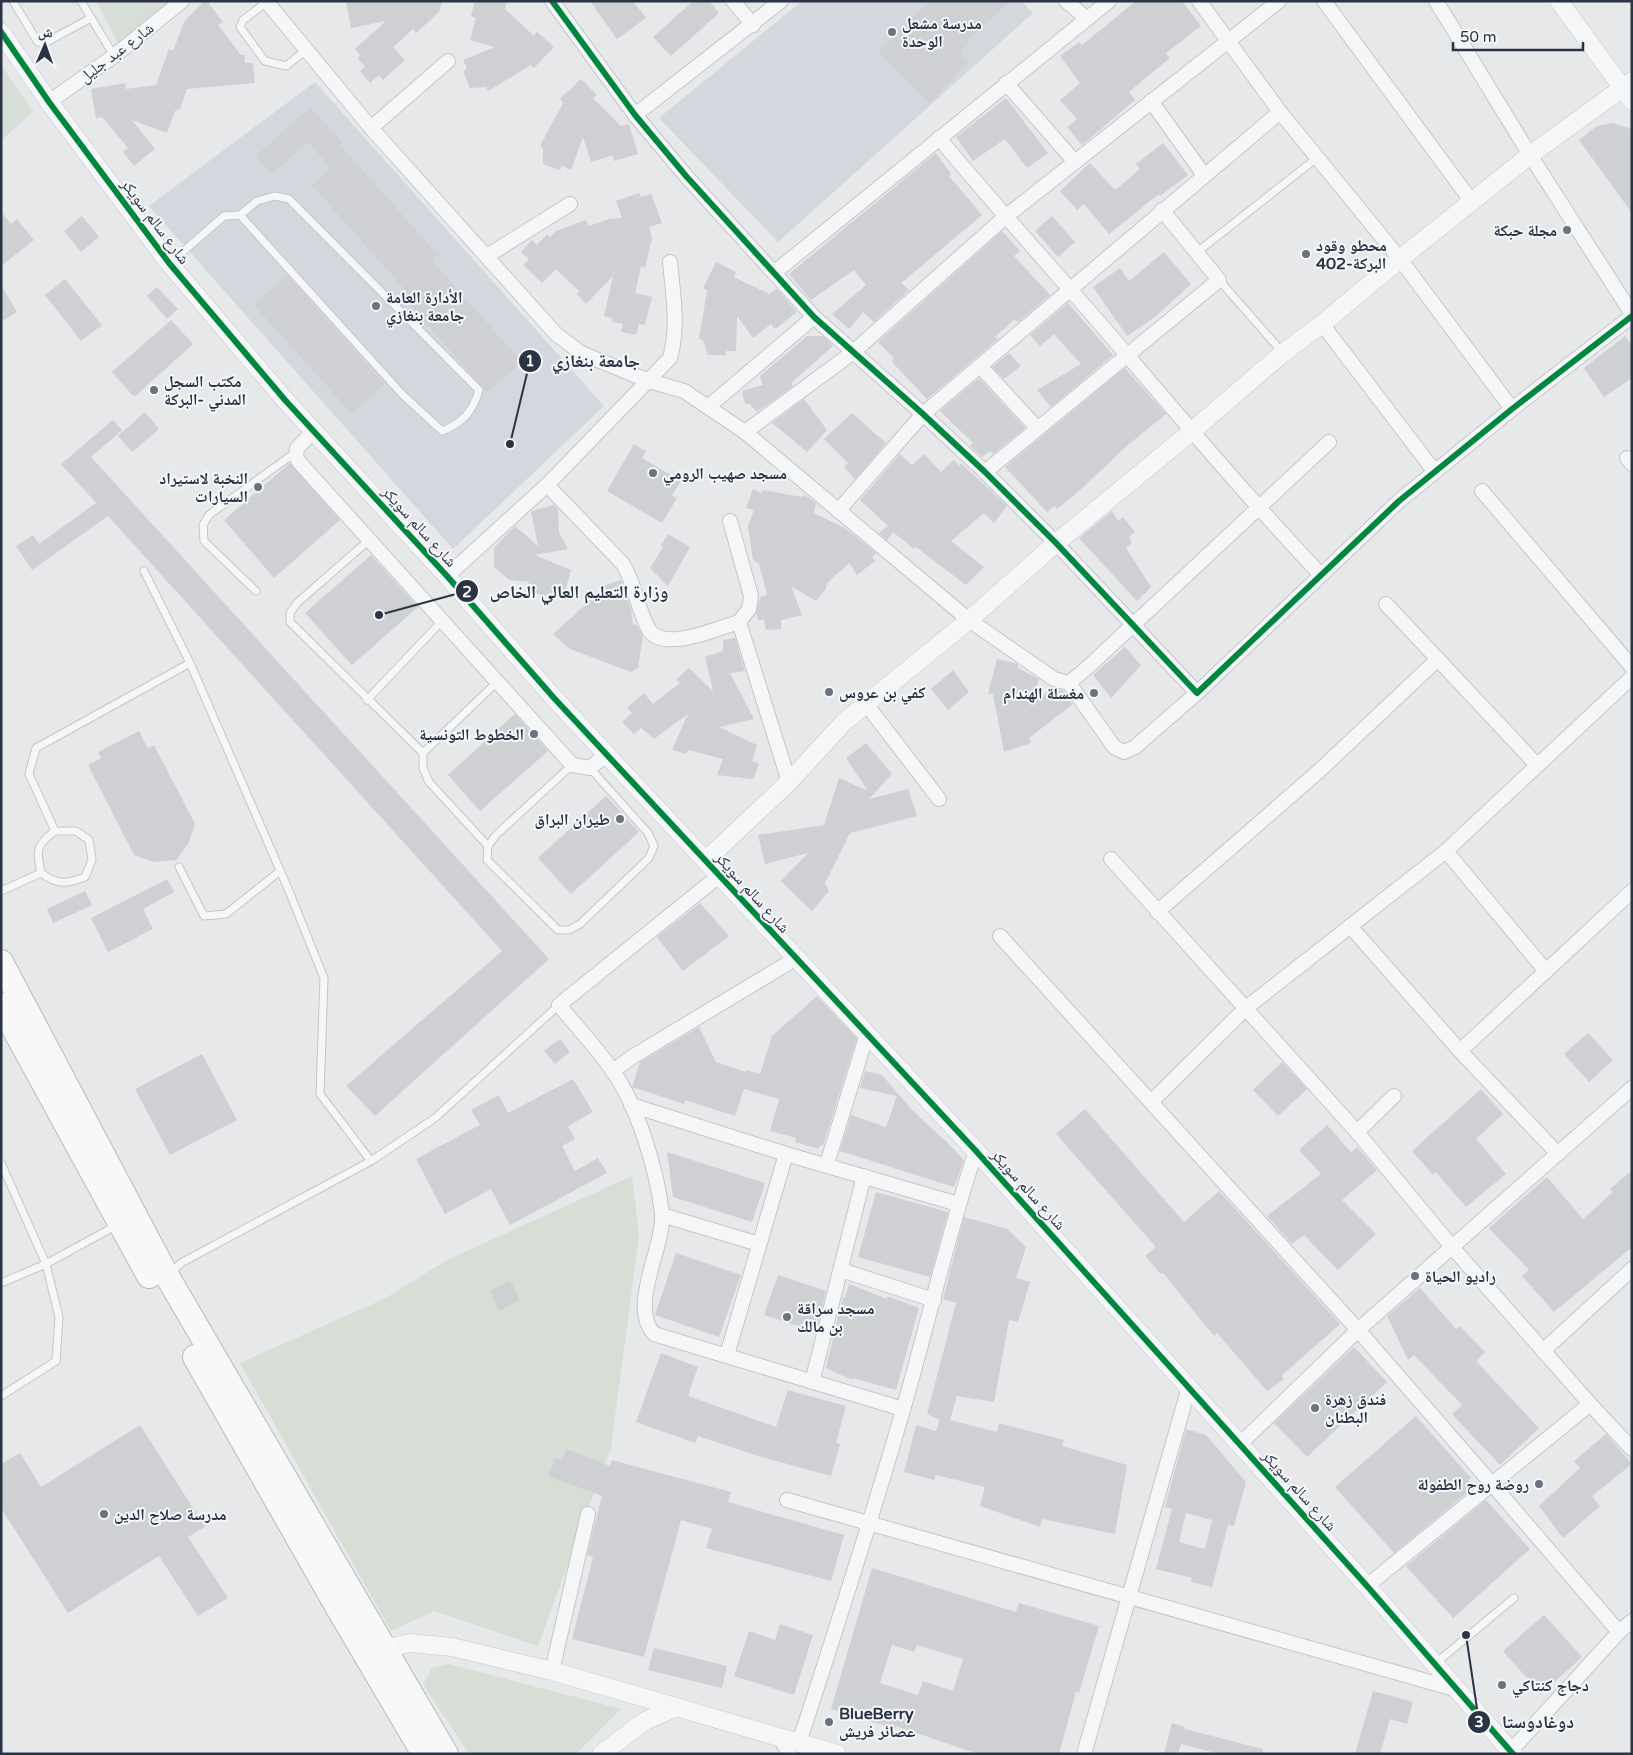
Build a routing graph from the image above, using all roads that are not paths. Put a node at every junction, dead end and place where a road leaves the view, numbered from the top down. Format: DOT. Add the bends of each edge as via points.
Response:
graph roads {
  1 [pos="13,1"];
  2 [pos="81,1"];
  3 [pos="182,1"];
  4 [pos="552,1"];
  5 [pos="733,1"];
  6 [pos="781,1"];
  7 [pos="1066,1"];
  8 [pos="1109,1"];
  9 [pos="1200,1"];
  10 [pos="1279,1"];
  11 [pos="1324,1"];
  12 [pos="1436,1"];
  13 [pos="1559,1"];
  14 [pos="267,2"];
  15 [pos="92,18"];
  16 [pos="1086,18"];
  17 [pos="753,25"];
  18 [pos="1,32"];
  19 [pos="1227,42"];
  20 [pos="306,50"];
  21 [pos="114,56"];
  22 [pos="448,61"];
  23 [pos="1006,83"];
  24 [pos="1628,90"];
  25 [pos="1151,101"];
  26 [pos="49,102"];
  27 [pos="1280,112"];
  28 [pos="635,115"];
  29 [pos="370,128"];
  30 [pos="939,138"];
  31 [pos="1530,156"];
  32 [pos="1319,157"];
  33 [pos="1075,162"];
  34 [pos="1204,175"];
  35 [pos="1472,202"];
  36 [pos="570,204"];
  37 [pos="1162,210"];
  38 [pos="240,215"];
  39 [pos="1004,218"];
  40 [pos="1196,253"];
  41 [pos="487,256"];
  42 [pos="1400,259"];
  43 [pos="670,262"];
  44 [pos="169,263"];
  45 [pos="775,272"];
  46 [pos="1219,280"];
  47 [pos="1069,288"];
  48 [pos="1632,315"];
  49 [pos="814,317"];
  50 [pos="1322,324"];
  51 [pos="852,353"];
  52 [pos="1283,353"];
  53 [pos="1128,356"];
  54 [pos="980,366"];
  55 [pos="649,380"];
  56 [pos="708,407"];
  57 [pos="1512,409"];
  58 [pos="923,414"];
  59 [pos="1037,428"];
  60 [pos="314,431"];
  61 [pos="745,432"];
  62 [pos="1192,432"];
  63 [pos="1329,442"];
  64 [pos="296,451"];
  65 [pos="985,472"];
  66 [pos="1435,472"];
  67 [pos="547,485"];
  68 [pos="1482,491"];
  69 [pos="1259,509"];
  70 [pos="838,511"];
  71 [pos="730,520"];
  72 [pos="369,540"];
  73 [pos="1056,543"];
  74 [pos="144,571"];
  75 [pos="1320,574"];
  76 [pos="447,576"];
  77 [pos="256,591"];
  78 [pos="1386,604"];
  79 [pos="969,620"];
  80 [pos="442,621"];
  81 [pos="740,622"];
  82 [pos="1132,625"];
  83 [pos="1438,659"];
  84 [pos="190,663"];
  85 [pos="1632,667"];
  86 [pos="1632,677"];
  87 [pos="497,682"];
  88 [pos="1069,683"];
  89 [pos="1197,693"];
  90 [pos="367,700"];
  91 [pos="866,704"];
  92 [pos="423,753"];
  93 [pos="607,754"];
  94 [pos="1537,764"];
  95 [pos="572,765"];
  96 [pos="590,768"];
  97 [pos="789,782"];
  98 [pos="939,800"];
  99 [pos="55,831"];
  100 [pos="488,846"];
  101 [pos="1446,851"];
  102 [pos="1111,859"];
  103 [pos="706,860"];
  104 [pos="179,867"];
  105 [pos="280,871"];
  106 [pos="41,873"];
  107 [pos="720,875"];
  108 [pos="1,891"];
  109 [pos="1632,891"];
  110 [pos="1157,912"];
  111 [pos="1350,926"];
  112 [pos="1000,936"];
  113 [pos="795,959"];
  114 [pos="1,962"];
  115 [pos="1545,970"];
  116 [pos="559,1005"];
  117 [pos="1,1006"];
  118 [pos="1246,1008"];
  119 [pos="867,1034"];
  120 [pos="1460,1051"];
  121 [pos="613,1071"];
  122 [pos="1632,1088"];
  123 [pos="1394,1096"];
  124 [pos="1152,1101"];
  125 [pos="631,1105"];
  126 [pos="1357,1132"];
  127 [pos="976,1151"];
  128 [pos="786,1154"];
  129 [pos="1558,1154"];
  130 [pos="371,1161"];
  131 [pos="1,1163"];
  132 [pos="827,1164"];
  133 [pos="864,1176"];
  134 [pos="958,1204"];
  135 [pos="662,1215"];
  136 [pos="127,1219"];
  137 [pos="759,1244"];
  138 [pos="1452,1248"];
  139 [pos="46,1264"];
  140 [pos="1632,1269"];
  141 [pos="841,1270"];
  142 [pos="167,1276"];
  143 [pos="1,1283"];
  144 [pos="934,1300"];
  145 [pos="1358,1330"];
  146 [pos="1543,1351"];
  147 [pos="727,1355"];
  148 [pos="812,1382"];
  149 [pos="1189,1387"];
  150 [pos="1,1396"];
  151 [pos="1590,1404"];
  152 [pos="903,1409"];
  153 [pos="1240,1444"];
  154 [pos="1631,1446"];
  155 [pos="1492,1484"];
  156 [pos="787,1500"];
  157 [pos="588,1514"];
  158 [pos="870,1524"];
  159 [pos="1367,1586"];
  160 [pos="1130,1598"];
  161 [pos="1514,1598"];
  162 [pos="1632,1621"];
  163 [pos="1619,1632"];
  164 [pos="375,1651"];
  165 [pos="1436,1663"];
  166 [pos="552,1671"];
  167 [pos="1460,1690"];
  168 [pos="677,1707"];
  169 [pos="794,1748"];
  170 [pos="1510,1752"];
  171 [pos="424,1754"];
  172 [pos="446,1754"];
  173 [pos="601,1754"];
  174 [pos="836,1754"];
  175 [pos="1084,1754"];
  1 -- 15 [label="lane" via="37,41 43,44"];
  2 -- 15 [label="lane"];
  3 -- 21 [label="street, شارع عبد جليل"];
  4 -- 28 [label="street"];
  5 -- 17 [label="street"];
  6 -- 17 [label="street"];
  7 -- 16 [label="street"];
  8 -- 16 [label="street"];
  9 -- 19 [label="street"];
  10 -- 19 [label="street"];
  11 -- 35 [label="street"];
  12 -- 31 [label="street"];
  13 -- 24 [label="street"];
  14 -- 20 [label="street"];
  14 -- 20 [label="lane" via="243,20 240,27 266,61 286,66"];
  15 -- 21 [label="lane"];
  16 -- 23 [label="street"];
  17 -- 28 [label="street"];
  18 -- 26 [label="street, شارع سالم سويكر"];
  19 -- 25 [label="street"];
  19 -- 27 [label="street"];
  20 -- 29 [label="street"];
  21 -- 26 [label="street, شارع عبد جليل"];
  22 -- 29 [label="street"];
  23 -- 30 [label="street"];
  23 -- 33 [label="street"];
  24 -- 31 [label="street"];
  25 -- 33 [label="street"];
  25 -- 34 [label="street"];
  26 -- 44 [label="street, شارع سالم سويكر"];
  27 -- 32 [label="street"];
  27 -- 34 [label="street"];
  28 -- 45 [label="street"];
  29 -- 41 [label="street"];
  30 -- 39 [label="street"];
  30 -- 45 [label="street"];
  31 -- 35 [label="street"];
  31 -- 48 [label="street"];
  32 -- 40 [label="lane"];
  32 -- 42 [label="street"];
  33 -- 39 [label="street"];
  34 -- 37 [label="street"];
  35 -- 42 [label="street"];
  36 -- 41 [label="street"];
  37 -- 40 [label="street"];
  37 -- 47 [label="street"];
  38 -- 38 [label="lane" via="257,201 275,196 289,199 479,390 474,408 452,427 442,430 402,394"];
  38 -- 44 [label="lane" via="224,216"];
  39 -- 47 [label="street"];
  39 -- 51 [label="street"];
  40 -- 46 [label="street"];
  41 -- 55 [label="street" via="568,344 580,353"];
  42 -- 50 [label="street"];
  42 -- 57 [label="street"];
  43 -- 55 [label="street" via="675,339 670,358"];
  44 -- 60 [label="street, شارع سالم سويكر"];
  45 -- 49 [label="street"];
  46 -- 52 [label="lane"];
  46 -- 53 [label="street"];
  47 -- 53 [label="street"];
  47 -- 54 [label="street"];
  48 -- 57 [label="street"];
  49 -- 51 [label="street"];
  49 -- 56 [label="street"];
  50 -- 52 [label="street"];
  50 -- 66 [label="street"];
  51 -- 58 [label="street"];
  51 -- 61 [label="street"];
  52 -- 62 [label="street"];
  53 -- 59 [label="street"];
  53 -- 62 [label="street"];
  54 -- 58 [label="street"];
  54 -- 59 [label="street"];
  55 -- 56 [label="street" via="684,391"];
  55 -- 67 [label="street"];
  56 -- 61 [label="street"];
  57 -- 66 [label="street"];
  58 -- 65 [label="street"];
  58 -- 70 [label="street"];
  59 -- 65 [label="street"];
  60 -- 64 [label="street"];
  60 -- 76 [label="street, شارع سالم سويكر"];
  61 -- 70 [label="street"];
  62 -- 69 [label="street"];
  62 -- 73 [label="street"];
  63 -- 69 [label="street"];
  64 -- 72 [label="street" via="299,462"];
  64 -- 77 [label="lane" via="209,515 203,524 204,541"];
  65 -- 73 [label="street"];
  66 -- 75 [label="street"];
  67 -- 76 [label="street"];
  67 -- 81 [label="street" via="623,564 653,636 663,641 683,639"];
  68 -- 85 [label="street"];
  69 -- 75 [label="street"];
  69 -- 82 [label="street"];
  70 -- 79 [label="street"];
  71 -- 81 [label="street" via="751,596 749,609"];
  72 -- 80 [label="street"];
  72 -- 90 [label="lane" via="297,603 290,613 290,622"];
  73 -- 79 [label="street"];
  73 -- 82 [label="street"];
  74 -- 84 [label="lane"];
  75 -- 89 [label="street"];
  76 -- 93 [label="street, شارع سالم سويكر"];
  78 -- 83 [label="street"];
  79 -- 88 [label="street" via="1054,679"];
  79 -- 91 [label="street"];
  80 -- 87 [label="street"];
  80 -- 90 [label="lane"];
  81 -- 97 [label="street"];
  82 -- 88 [label="street"];
  82 -- 89 [label="street"];
  83 -- 94 [label="street"];
  83 -- 110 [label="street" via="1319,771"];
  84 -- 99 [label="lane" via="36,748 29,774"];
  84 -- 105 [label="lane"];
  86 -- 94 [label="street"];
  87 -- 92 [label="lane"];
  87 -- 95 [label="street"];
  88 -- 89 [label="street" via="1114,747 1124,752 1135,747"];
  90 -- 92 [label="lane"];
  91 -- 97 [label="street" via="844,722"];
  91 -- 98 [label="street"];
  92 -- 100 [label="lane" via="423,768 429,782"];
  93 -- 96 [label="street"];
  93 -- 103 [label="street, شارع سالم سويكر"];
  94 -- 101 [label="street"];
  95 -- 96 [label="street"];
  95 -- 100 [label="lane"];
  96 -- 100 [label="lane" via="648,833 654,846 649,858 580,924 569,930 558,930 487,860"];
  97 -- 103 [label="street"];
  99 -- 106 [label="lane" via="41,841 37,854"];
  99 -- 106 [label="lane" via="76,831 90,840 92,860 85,877 67,884 51,881"];
  101 -- 111 [label="street"];
  101 -- 115 [label="street"];
  102 -- 110 [label="street"];
  103 -- 107 [label="street, شارع سالم سويكر"];
  104 -- 105 [label="lane" via="204,916 226,914"];
  105 -- 130 [label="lane" via="324,978 320,1094"];
  106 -- 108 [label="lane"];
  107 -- 113 [label="street, شارع سالم سويكر"];
  107 -- 116 [label="street"];
  109 -- 115 [label="street"];
  110 -- 118 [label="street"];
  111 -- 118 [label="street"];
  111 -- 120 [label="street"];
  112 -- 124 [label="street"];
  113 -- 119 [label="street, شارع سالم سويكر"];
  113 -- 121 [label="street"];
  114 -- 136 [label="highway"];
  115 -- 120 [label="street"];
  116 -- 121 [label="street"];
  116 -- 130 [label="lane" via="435,1118"];
  117 -- 136 [label="highway"];
  118 -- 124 [label="street"];
  118 -- 126 [label="street"];
  119 -- 127 [label="street, شارع سالم سويكر"];
  119 -- 132 [label="street"];
  120 -- 129 [label="street"];
  121 -- 125 [label="street"];
  122 -- 129 [label="street"];
  123 -- 126 [label="street"];
  124 -- 145 [label="street"];
  125 -- 128 [label="street"];
  125 -- 135 [label="street" via="655,1173"];
  126 -- 138 [label="street"];
  127 -- 134 [label="street"];
  127 -- 149 [label="street, شارع سالم سويكر"];
  128 -- 132 [label="street"];
  128 -- 137 [label="street"];
  129 -- 138 [label="street"];
  130 -- 142 [label="lane" via="181,1263"];
  131 -- 139 [label="lane"];
  132 -- 133 [label="street"];
  133 -- 134 [label="street"];
  133 -- 141 [label="street"];
  134 -- 144 [label="street"];
  135 -- 137 [label="street"];
  135 -- 147 [label="street" via="644,1308 648,1327 654,1334"];
  136 -- 139 [label="lane"];
  136 -- 142 [label="highway"];
  136 -- 164 [label="highway" via="338,1608"];
  137 -- 147 [label="street"];
  138 -- 145 [label="street"];
  138 -- 146 [label="street"];
  139 -- 143 [label="lane"];
  139 -- 150 [label="lane" via="59,1317 56,1361"];
  140 -- 146 [label="street"];
  141 -- 144 [label="street"];
  141 -- 148 [label="street"];
  142 -- 164 [label="highway"];
  144 -- 152 [label="street"];
  145 -- 153 [label="street"];
  145 -- 155 [label="street"];
  146 -- 151 [label="street"];
  147 -- 148 [label="street"];
  148 -- 152 [label="street"];
  149 -- 153 [label="street, شارع سالم سويكر"];
  149 -- 160 [label="street"];
  151 -- 154 [label="street"];
  151 -- 155 [label="street"];
  152 -- 158 [label="street"];
  153 -- 159 [label="street, شارع سالم سويكر"];
  155 -- 159 [label="street"];
  155 -- 163 [label="street"];
  156 -- 158 [label="street"];
  157 -- 166 [label="street"];
  158 -- 160 [label="street"];
  158 -- 169 [label="street"];
  159 -- 165 [label="street, شارع سالم سويكر"];
  160 -- 167 [label="street"];
  160 -- 175 [label="street"];
  161 -- 165 [label="lane"];
  162 -- 163 [label="street"];
  163 -- 170 [label="street"];
  164 -- 166 [label="street" via="410,1643 433,1644"];
  164 -- 171 [label="highway"];
  164 -- 172 [label="highway"];
  165 -- 167 [label="street, شارع سالم سويكر"];
  166 -- 168 [label="street"];
  167 -- 170 [label="street, شارع سالم سويكر"];
  168 -- 169 [label="street" via="780,1737"];
  168 -- 173 [label="street" via="645,1721"];
  169 -- 174 [label="street"];
}
